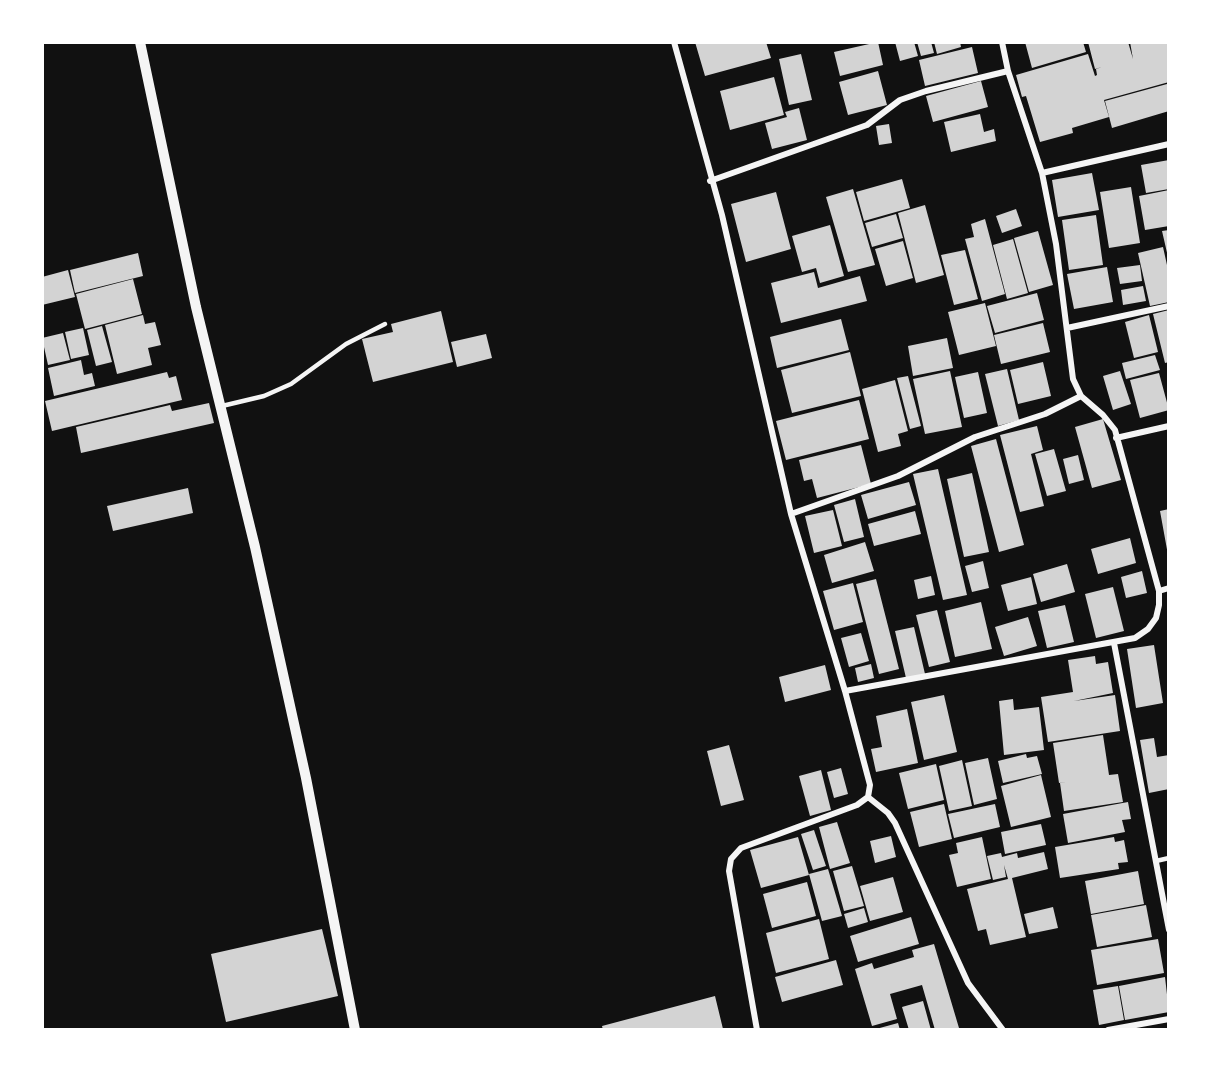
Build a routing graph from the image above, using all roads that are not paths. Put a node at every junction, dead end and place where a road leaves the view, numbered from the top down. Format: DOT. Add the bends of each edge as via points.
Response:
graph roads {
  1 [pos="140,42"];
  2 [pos="674,42"];
  3 [pos="1002,42"];
  4 [pos="1008,71"];
  5 [pos="1169,144"];
  6 [pos="1041,173"];
  7 [pos="711,181"];
  8 [pos="1169,306"];
  9 [pos="385,324"];
  10 [pos="1067,328"];
  11 [pos="1081,396"];
  12 [pos="219,406"];
  13 [pos="1169,426"];
  14 [pos="1116,438"];
  15 [pos="791,514"];
  16 [pos="1169,588"];
  17 [pos="1159,591"];
  18 [pos="1114,643"];
  19 [pos="845,691"];
  20 [pos="868,797"];
  21 [pos="1169,858"];
  22 [pos="1156,861"];
  23 [pos="1169,930"];
  24 [pos="1169,1019"];
  25 [pos="355,1030"];
  26 [pos="757,1030"];
  27 [pos="1003,1030"];
  28 [pos="1108,1030"];
  1 -- 12 [label="street"];
  2 -- 7 [label="street"];
  3 -- 4 [label="street"];
  4 -- 6 [label="street"];
  4 -- 7 [label="street" via="900,100 867,125"];
  5 -- 6 [label="street"];
  6 -- 10 [label="street" via="1056,243"];
  7 -- 15 [label="street"];
  8 -- 10 [label="street"];
  9 -- 12 [label="lane" via="346,344 291,384 264,396"];
  10 -- 11 [label="street" via="1073,379"];
  11 -- 14 [label="street" via="1111,423"];
  11 -- 15 [label="street" via="1045,414 975,437 898,476"];
  12 -- 25 [label="street" via="306,778"];
  13 -- 14 [label="street"];
  14 -- 17 [label="street"];
  15 -- 19 [label="street"];
  16 -- 17 [label="street"];
  17 -- 18 [label="street" via="1159,605 1148,629 1135,638"];
  18 -- 19 [label="street"];
  18 -- 22 [label="street"];
  19 -- 20 [label="street" via="870,785"];
  20 -- 26 [label="street" via="741,848 731,859 729,871"];
  20 -- 27 [label="street" via="895,823 968,983"];
  21 -- 22 [label="lane"];
  22 -- 23 [label="street"];
  24 -- 28 [label="street"];
}
